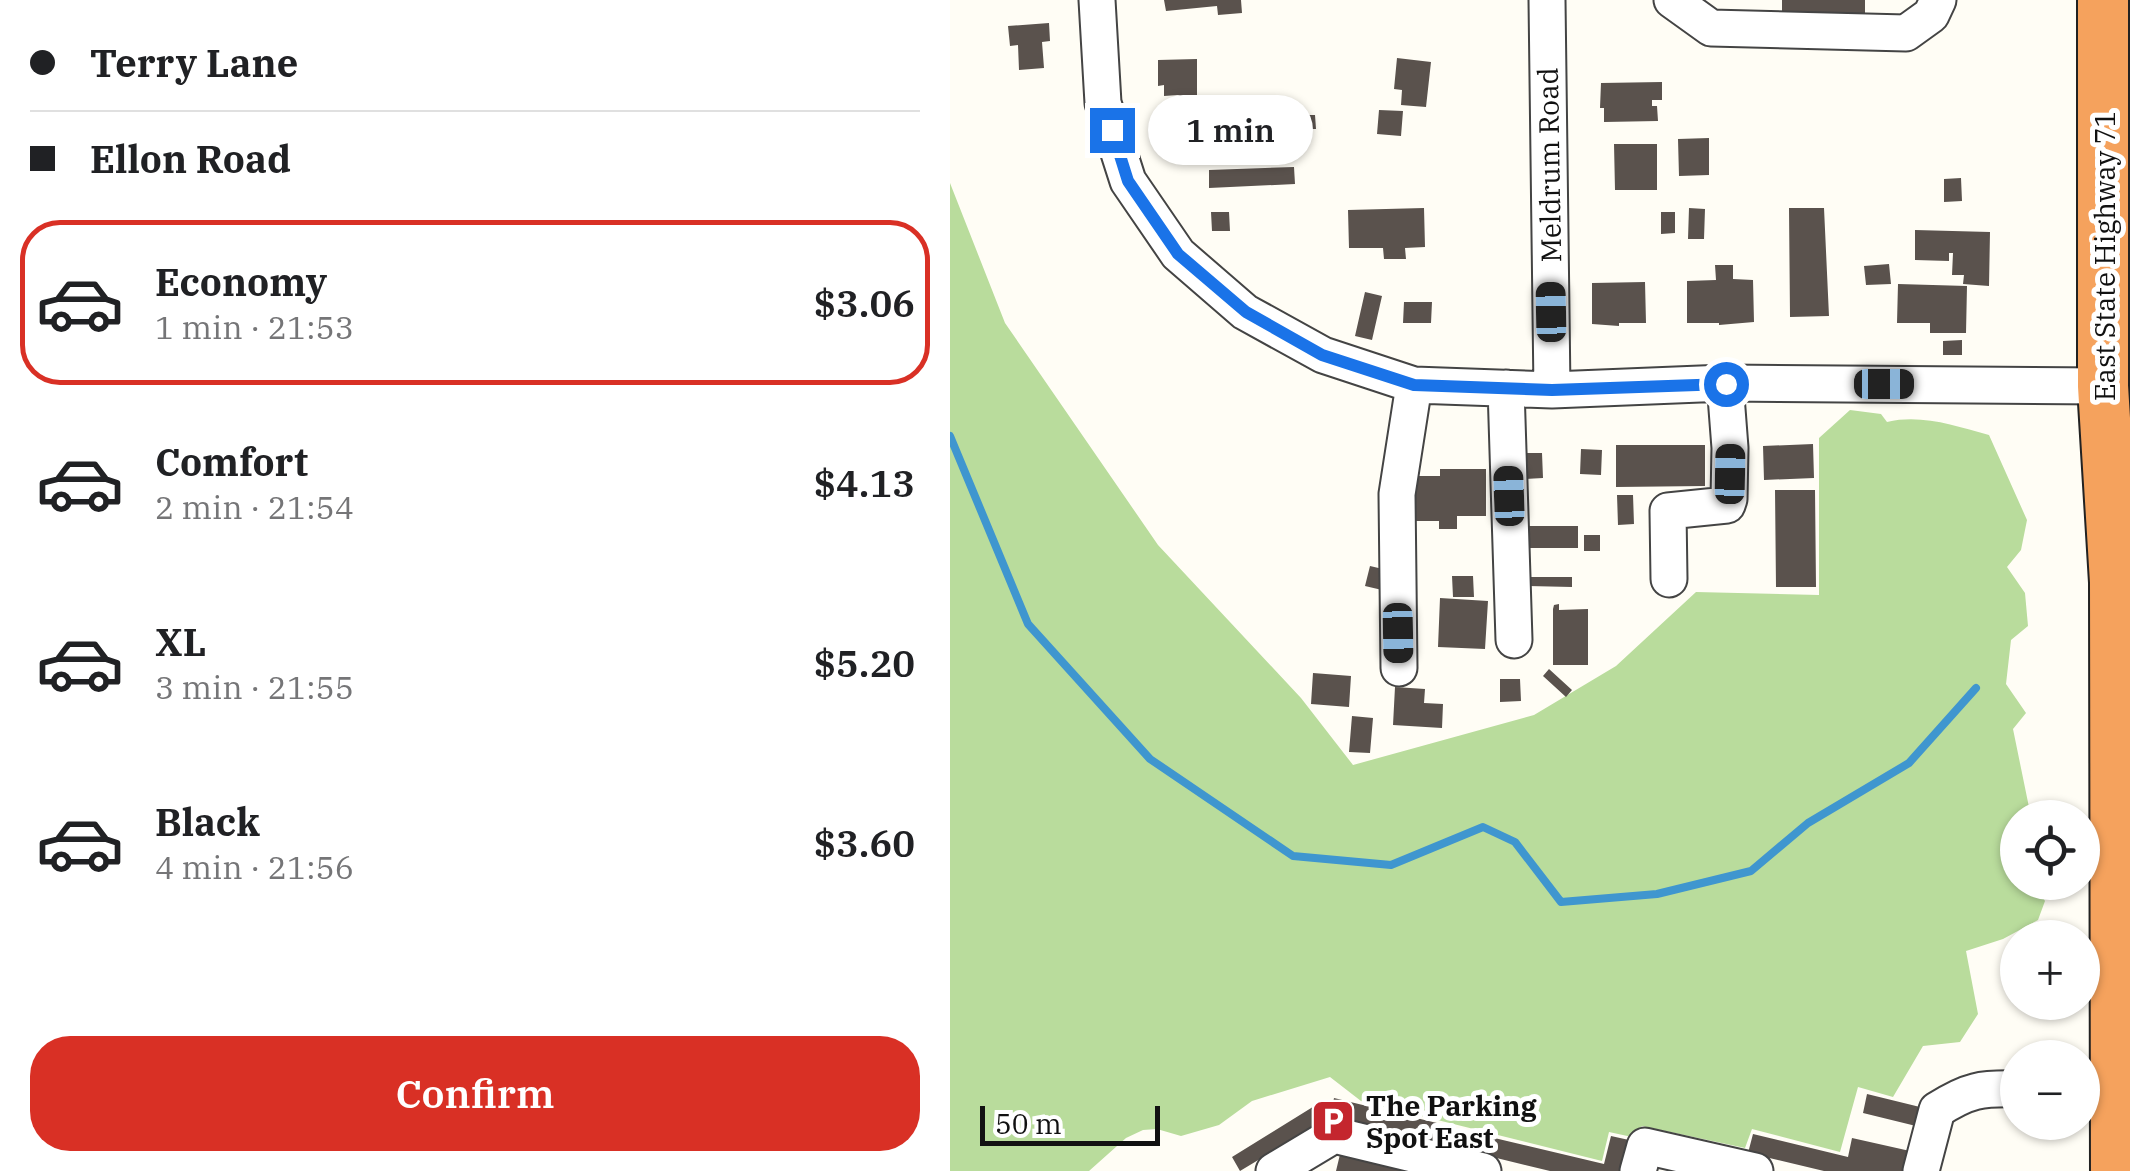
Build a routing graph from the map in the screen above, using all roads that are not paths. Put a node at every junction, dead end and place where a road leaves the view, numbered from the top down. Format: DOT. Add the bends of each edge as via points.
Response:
graph roads {
  1 [pos="1097,0"];
  2 [pos="1547,0"];
  3 [pos="1672,0"];
  4 [pos="1938,0"];
  5 [pos="2103,0"];
  6 [pos="2128,0"];
  7 [pos="1726,384"];
  8 [pos="1414,385"];
  9 [pos="2103,386"];
  10 [pos="1506,388"];
  11 [pos="1552,390"];
  12 [pos="1669,579"];
  13 [pos="2115,582"];
  14 [pos="1514,640"];
  15 [pos="1399,668"];
  16 [pos="2100,1056"];
  17 [pos="2000,1089"];
  18 [pos="2100,1093"];
  19 [pos="1274,1171"];
  20 [pos="1482,1171"];
  21 [pos="1638,1171"];
  22 [pos="1755,1171"];
  23 [pos="1921,1171"];
  24 [pos="2116,1171"];
  1 -- 8 [label="street" via="1104,104 1123,166 1178,254 1246,312 1322,355"];
  2 -- 11 [label="street, Meldrum Road"];
  3 -- 4 [label="street" via="1711,28 1906,33"];
  5 -- 9 [label="highway, East State Highway 71"];
  6 -- 13 [label="highway" via="2130,381"];
  7 -- 9 [label="street"];
  7 -- 11 [label="street"];
  7 -- 12 [label="street" via="1727,506 1668,511"];
  8 -- 10 [label="street"];
  8 -- 15 [label="street" via="1397,494"];
  9 -- 13 [label="highway, East State Highway 71"];
  10 -- 11 [label="street"];
  10 -- 14 [label="street"];
  13 -- 16 [label="highway, East State Highway 71"];
  17 -- 23 [label="street" via="1959,1095 1937,1110"];
  18 -- 24 [label="highway, East State Highway 71"];
  19 -- 20 [label="street" via="1334,1135"];
  21 -- 22 [label="street" via="1645,1146"];
}
